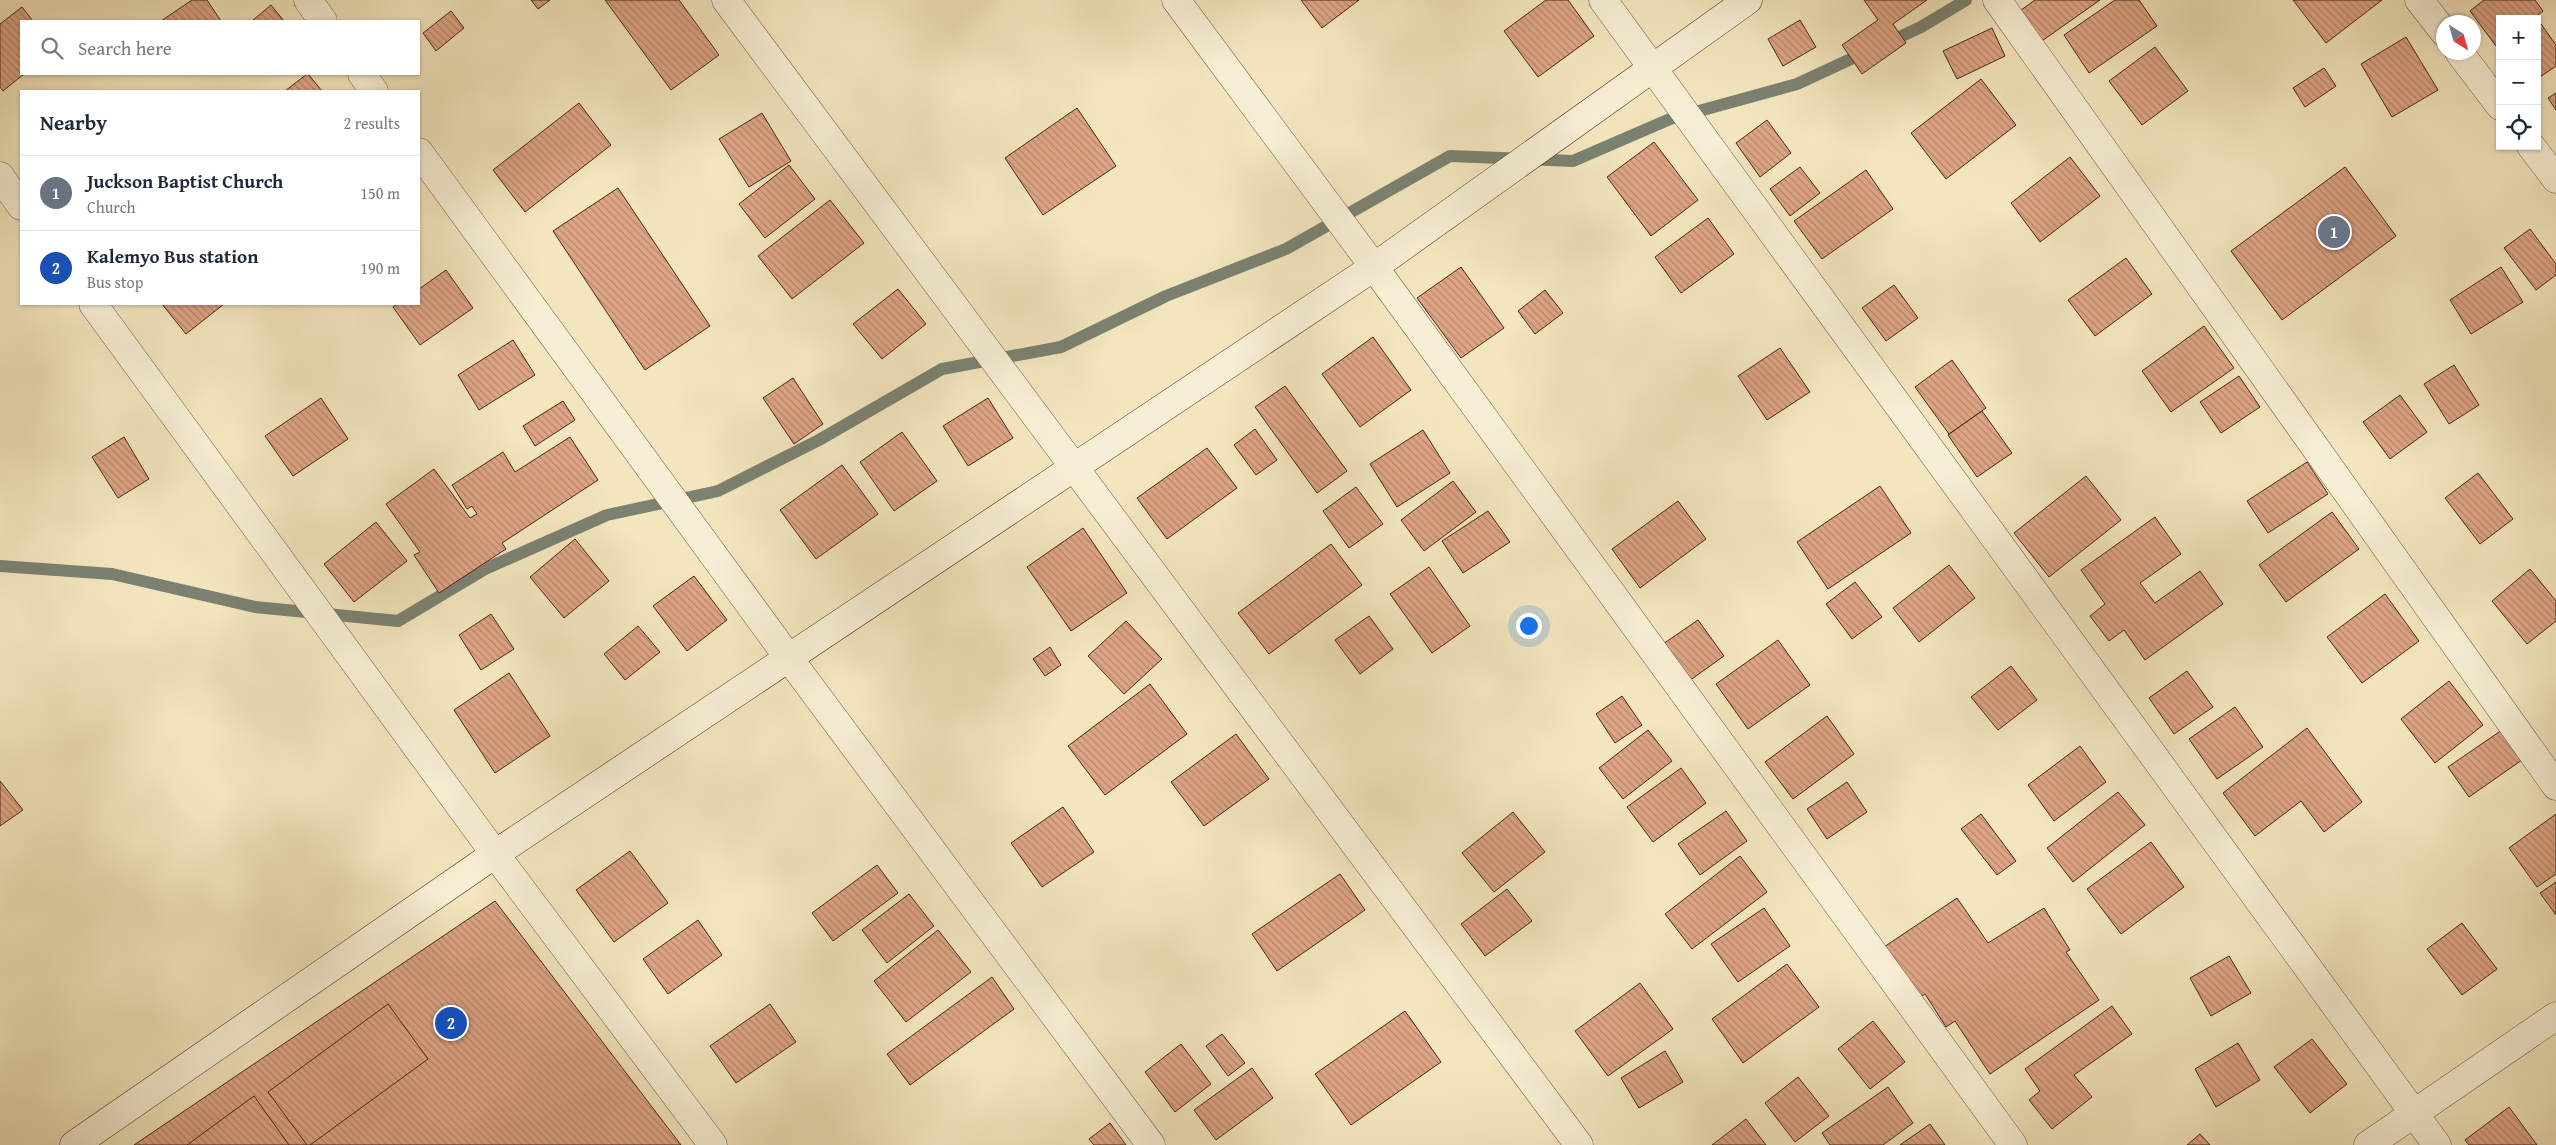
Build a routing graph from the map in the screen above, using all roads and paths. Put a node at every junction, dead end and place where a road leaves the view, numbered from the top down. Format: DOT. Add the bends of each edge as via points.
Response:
graph roads {
  1 [pos="308,0"];
  2 [pos="726,0"];
  3 [pos="1176,0"];
  4 [pos="1603,0"];
  5 [pos="1748,0"];
  6 [pos="1997,0"];
  7 [pos="2419,0"];
  8 [pos="322,20"];
  9 [pos="2436,22"];
  10 [pos="2465,60"];
  11 [pos="1652,67"];
  12 [pos="363,75"];
  13 [pos="373,90"];
  14 [pos="2499,105"];
  15 [pos="2534,150"];
  16 [pos="420,153"];
  17 [pos="0,176"];
  18 [pos="2556,179"];
  19 [pos="20,205"];
  20 [pos="1368,259"];
  21 [pos="94,305"];
  22 [pos="1073,467"];
  23 [pos="788,657"];
  24 [pos="2556,786"];
  25 [pos="495,854"];
  26 [pos="2556,1016"];
  27 [pos="2414,1114"];
  28 [pos="74,1145"];
  29 [pos="713,1145"];
  30 [pos="1151,1145"];
  31 [pos="1580,1145"];
  32 [pos="2013,1145"];
  33 [pos="2368,1145"];
  34 [pos="2437,1145"];
  1 -- 8 [label="street"];
  2 -- 22 [label="street"];
  3 -- 20 [label="street"];
  4 -- 11 [label="street"];
  5 -- 11 [label="street"];
  6 -- 24 [label="street"];
  7 -- 9 [label="street"];
  10 -- 14 [label="street"];
  11 -- 20 [label="street" via="1497,178"];
  11 -- 27 [label="street"];
  12 -- 13 [label="street"];
  15 -- 18 [label="street"];
  16 -- 23 [label="street"];
  17 -- 19 [label="street"];
  20 -- 22 [label="street"];
  20 -- 32 [label="street"];
  21 -- 25 [label="street"];
  22 -- 23 [label="street"];
  22 -- 31 [label="street"];
  23 -- 25 [label="street"];
  23 -- 30 [label="street"];
  25 -- 28 [label="street"];
  25 -- 29 [label="street"];
  26 -- 27 [label="street"];
  27 -- 33 [label="street"];
  27 -- 34 [label="street"];
}
